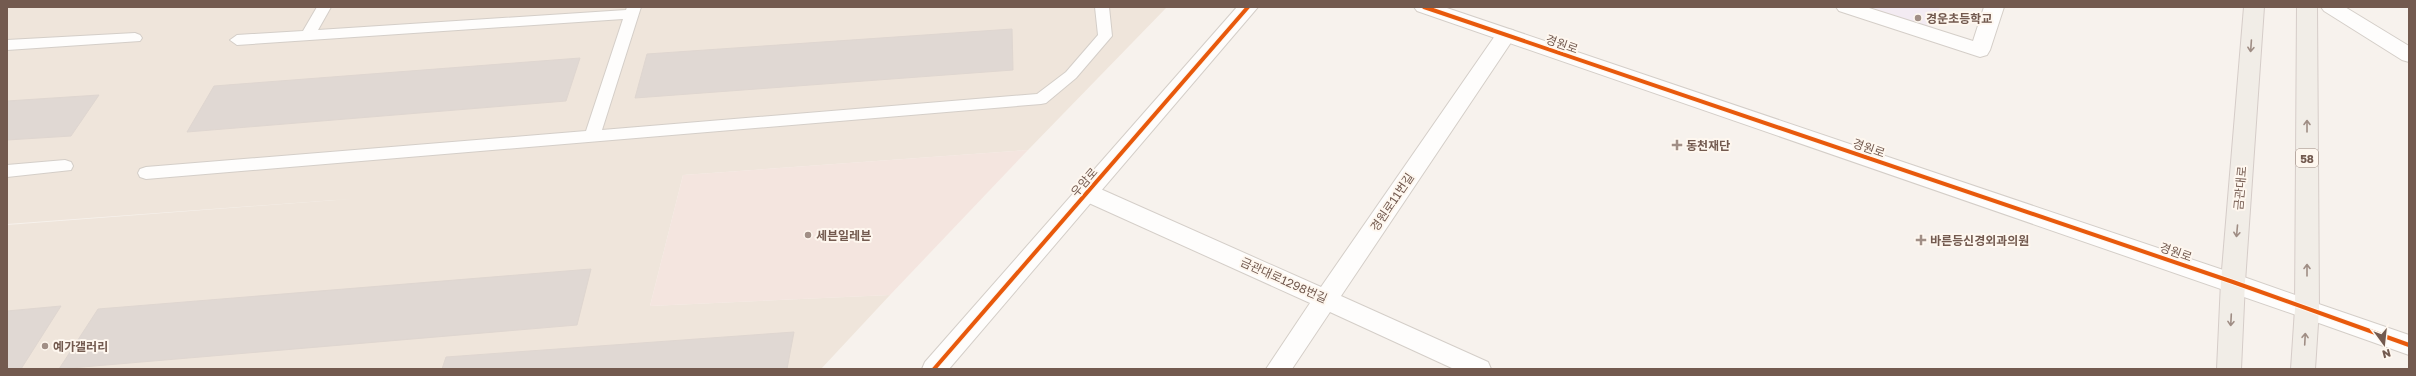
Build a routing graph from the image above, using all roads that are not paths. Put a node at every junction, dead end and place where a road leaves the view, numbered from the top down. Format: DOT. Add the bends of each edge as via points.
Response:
graph roads {
  1 [pos="324,7"];
  2 [pos="1102,7"];
  3 [pos="1248,7"];
  4 [pos="1424,7"];
  5 [pos="1846,7"];
  6 [pos="1994,7"];
  7 [pos="2254,7"];
  8 [pos="2307,7"];
  9 [pos="2330,7"];
  10 [pos="633,11"];
  11 [pos="1506,35"];
  12 [pos="306,36"];
  13 [pos="135,38"];
  14 [pos="237,40"];
  15 [pos="7,45"];
  16 [pos="2409,55"];
  17 [pos="592,136"];
  18 [pos="65,166"];
  19 [pos="7,171"];
  20 [pos="146,173"];
  21 [pos="1088,193"];
  22 [pos="2233,282"];
  23 [pos="1326,298"];
  24 [pos="2307,310"];
  25 [pos="2409,345"];
  26 [pos="934,369"];
  27 [pos="1278,369"];
  28 [pos="1479,369"];
  29 [pos="2229,369"];
  30 [pos="2303,369"];
  1 -- 12 [label="lane"];
  2 -- 17 [label="lane" via="1105,36 1071,75 1041,99"];
  3 -- 21 [label="street, 우암로"];
  4 -- 11 [label="street, 경원로"];
  5 -- 6 [label="street" via="1980,50"];
  7 -- 22 [label="main road, 금관대로, one-way"];
  24 -- 8 [label="main road, 58, one-way"];
  9 -- 16 [label="street"];
  10 -- 12 [label="lane"];
  10 -- 17 [label="lane"];
  11 -- 22 [label="street, 경원로"];
  11 -- 23 [label="street, 경원로11번길"];
  12 -- 14 [label="lane"];
  13 -- 15 [label="lane"];
  17 -- 20 [label="lane"];
  18 -- 19 [label="lane"];
  21 -- 23 [label="street, 금관대로1298번길"];
  21 -- 26 [label="street, 우암로"];
  22 -- 24 [label="street, 경원로"];
  22 -- 29 [label="main road, 금관대로, one-way"];
  23 -- 27 [label="street, 경원로11번길"];
  23 -- 28 [label="street, 금관대로1298번길"];
  24 -- 25 [label="street, 경원로"];
  30 -- 24 [label="main road, 58, one-way"];
}
